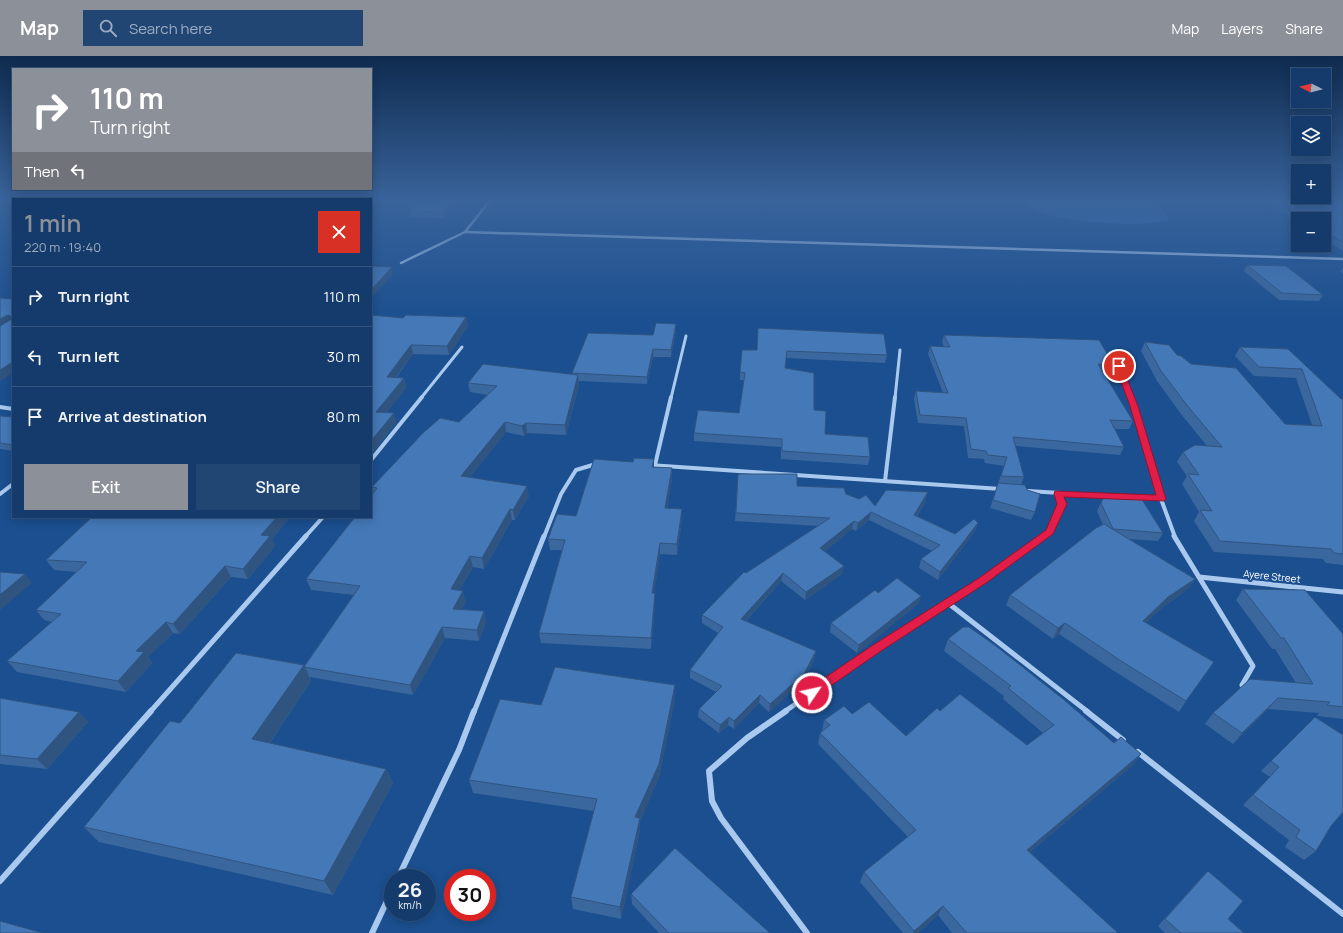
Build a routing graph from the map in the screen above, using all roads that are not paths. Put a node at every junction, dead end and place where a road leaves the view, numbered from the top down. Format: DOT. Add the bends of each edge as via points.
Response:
graph roads {
  1 [pos="449,240"];
  2 [pos="723,240"];
  3 [pos="1343,259"];
  4 [pos="401,263"];
  5 [pos="686,336"];
  6 [pos="462,347"];
  7 [pos="900,350"];
  8 [pos="1114,352"];
  9 [pos="0,407"];
  10 [pos="12,408"];
  11 [pos="372,459"];
  12 [pos="603,463"];
  13 [pos="640,464"];
  14 [pos="655,465"];
  15 [pos="885,481"];
  16 [pos="12,485"];
  17 [pos="1003,489"];
  18 [pos="1019,491"];
  19 [pos="0,494"];
  20 [pos="1058,494"];
  21 [pos="1114,496"];
  22 [pos="1122,497"];
  23 [pos="1161,499"];
  24 [pos="322,518"];
  25 [pos="1199,577"];
  26 [pos="1343,592"];
  27 [pos="948,603"];
  28 [pos="1242,685"];
  29 [pos="402,869"];
  30 [pos="0,881"];
  31 [pos="384,907"];
  32 [pos="1343,914"];
  33 [pos="372,933"];
  34 [pos="807,933"];
  1 -- 4 [label="street"];
  2 -- 3 [label="street"];
  5 -- 14 [label="street"];
  6 -- 11 [label="street"];
  7 -- 15 [label="street"];
  8 -- 23 [label="street" via="1134,406"];
  9 -- 10 [label="street"];
  12 -- 29 [label="street" via="576,470 561,494 459,750"];
  13 -- 14 [label="street"];
  14 -- 15 [label="street"];
  15 -- 17 [label="street"];
  16 -- 19 [label="street"];
  18 -- 20 [label="street"];
  20 -- 21 [label="street"];
  20 -- 27 [label="street" via="1062,504 1050,532"];
  22 -- 23 [label="street"];
  23 -- 25 [label="street" via="1175,538"];
  24 -- 30 [label="street"];
  25 -- 26 [label="street, Ayere Street"];
  25 -- 28 [label="street" via="1253,666"];
  27 -- 32 [label="street"];
  27 -- 34 [label="street" via="877,648 747,738 709,771 712,801 721,818"];
  31 -- 33 [label="street"];
}
